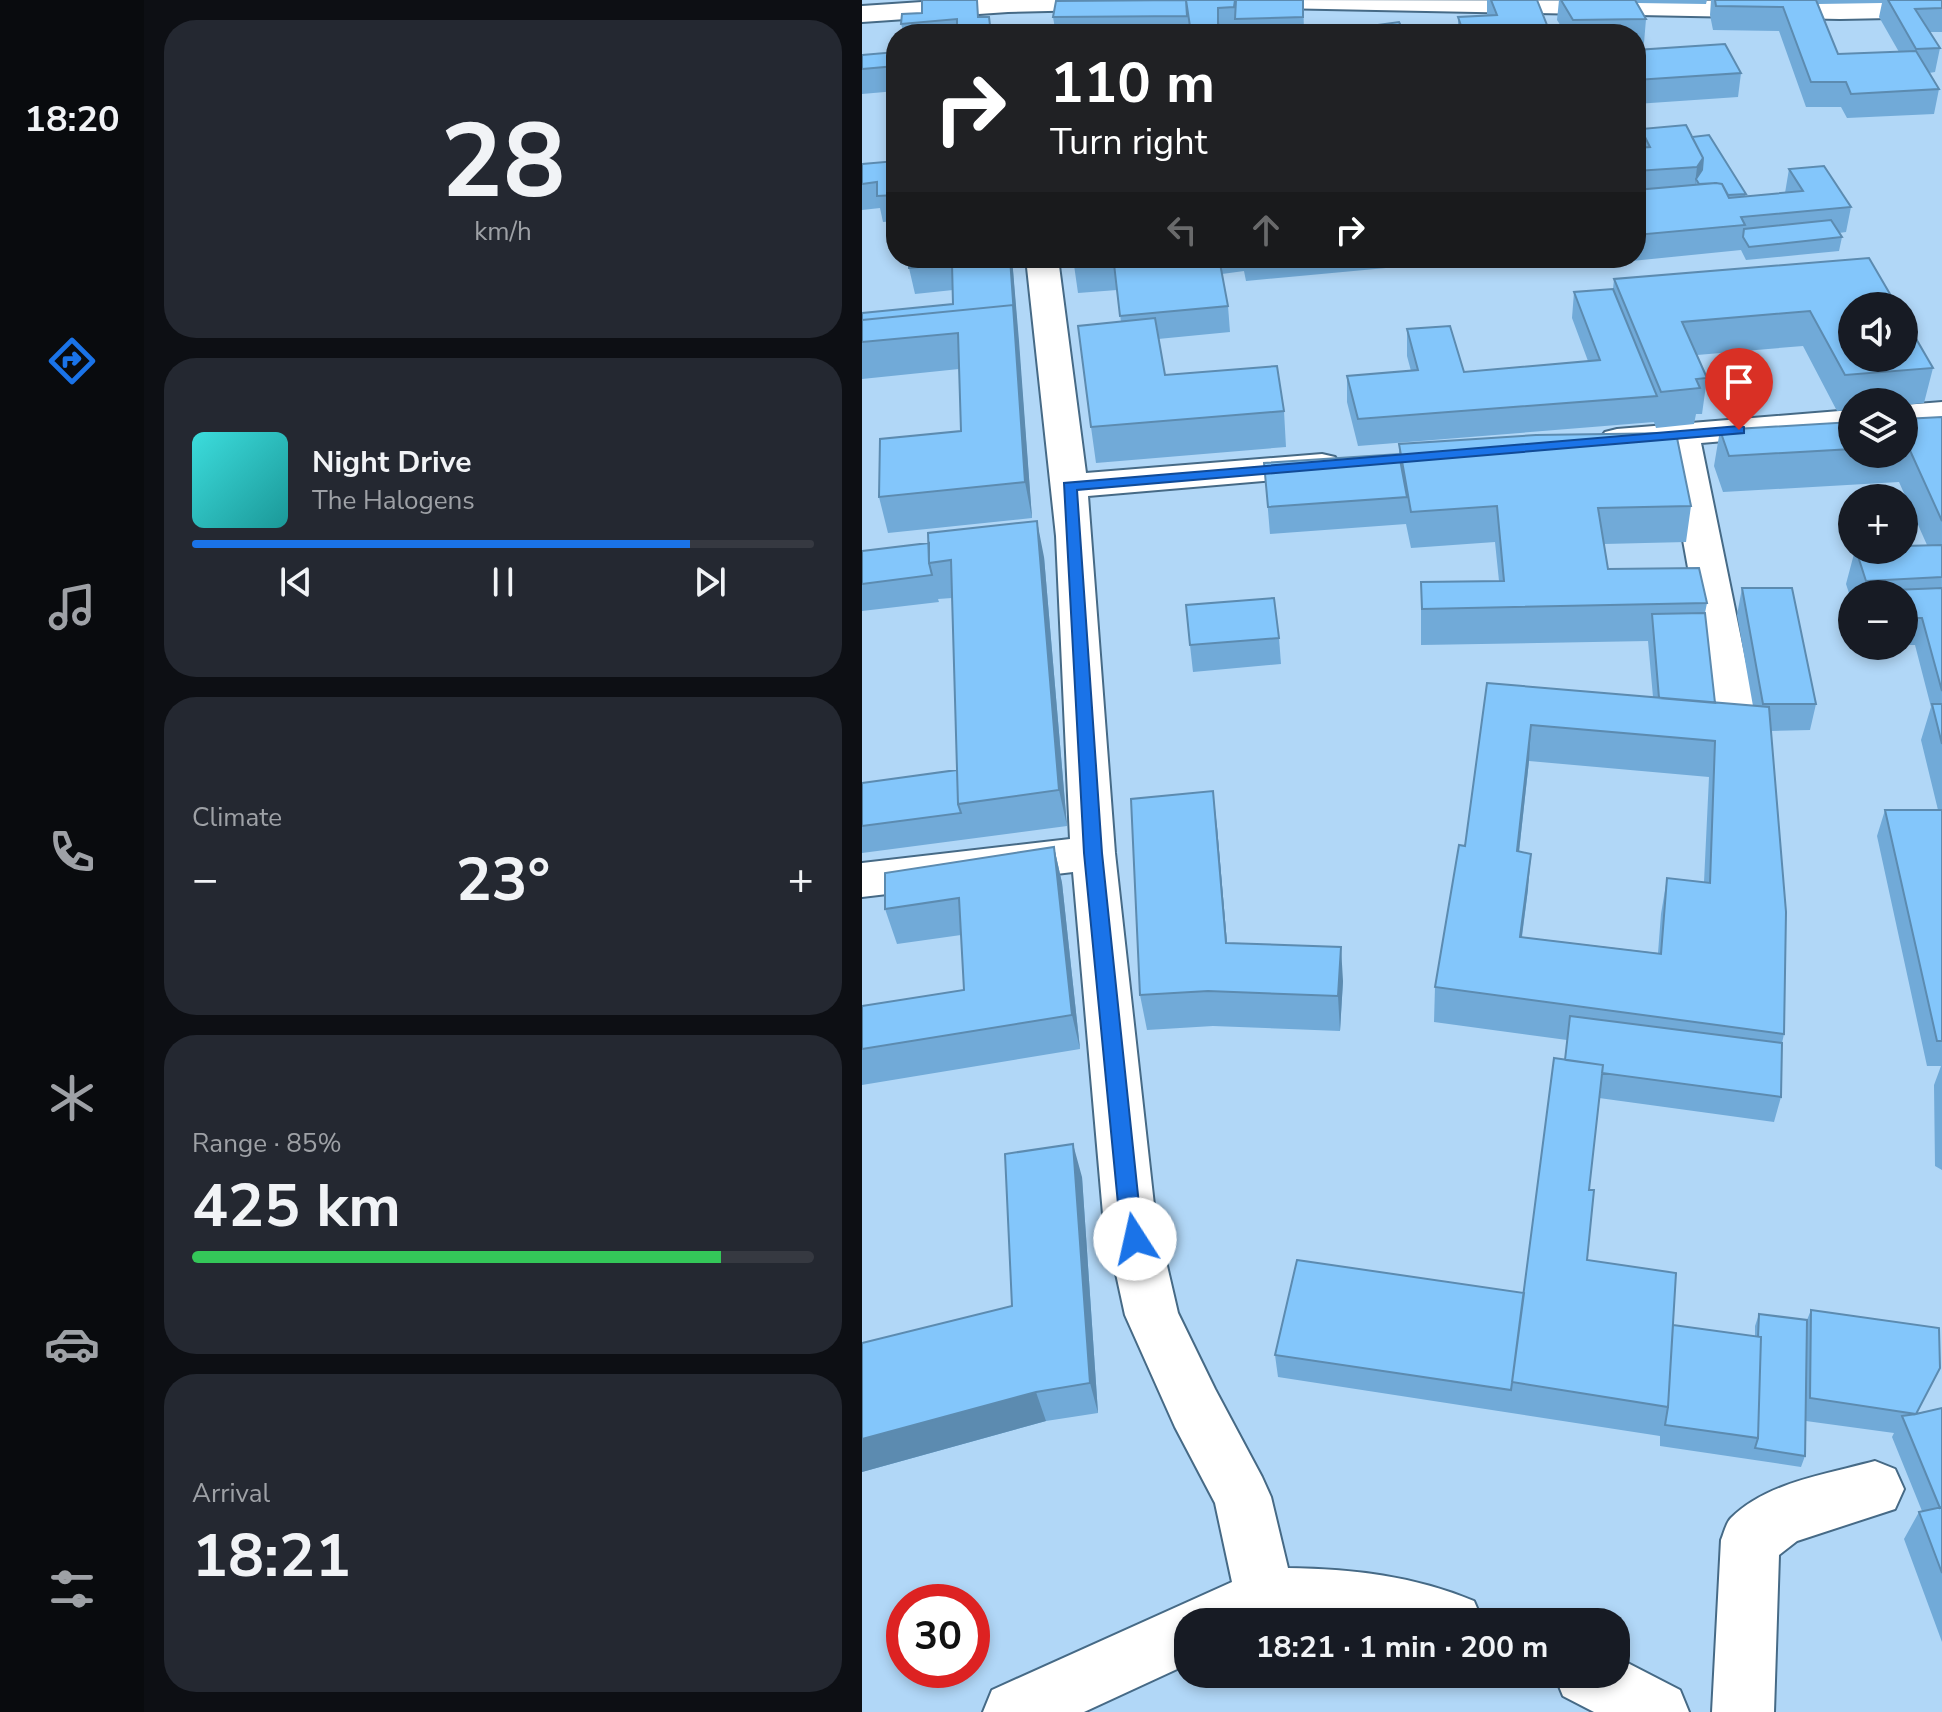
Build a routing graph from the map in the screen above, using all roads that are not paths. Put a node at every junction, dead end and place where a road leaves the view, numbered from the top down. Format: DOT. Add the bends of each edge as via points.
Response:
graph roads {
  1 [pos="1176,0"];
  2 [pos="1276,0"];
  3 [pos="1008,4"];
  4 [pos="1942,9"];
  5 [pos="862,14"];
  6 [pos="1011,24"];
  7 [pos="1043,268"];
  8 [pos="1942,412"];
  9 [pos="1918,414"];
  10 [pos="1838,421"];
  11 [pos="1682,435"];
  12 [pos="1588,443"];
  13 [pos="1352,463"];
  14 [pos="1069,486"];
  15 [pos="1736,717"];
  16 [pos="1093,853"];
  17 [pos="862,880"];
  18 [pos="1875,1489"];
  19 [pos="1265,1598"];
  20 [pos="1243,1608"];
  21 [pos="1402,1608"];
  22 [pos="1174,1639"];
  23 [pos="1612,1688"];
  24 [pos="1014,1712"];
  25 [pos="1658,1712"];
  26 [pos="1743,1712"];
  1 -- 3 [label="street"];
  2 -- 4 [label="street"];
  3 -- 5 [label="street"];
  3 -- 6 [label="street"];
  7 -- 14 [label="street"];
  8 -- 9 [label="street"];
  10 -- 11 [label="street"];
  11 -- 12 [label="street"];
  11 -- 15 [label="street"];
  13 -- 14 [label="street"];
  14 -- 16 [label="street" via="1060,538"];
  16 -- 17 [label="street"];
  16 -- 19 [label="street" via="1129,1214 1152,1315 1242,1497"];
  18 -- 26 [label="street" via="1781,1517 1750,1540"];
  19 -- 20 [label="street"];
  19 -- 21 [label="street" via="1329,1597"];
  22 -- 24 [label="street"];
  23 -- 25 [label="street"];
}
